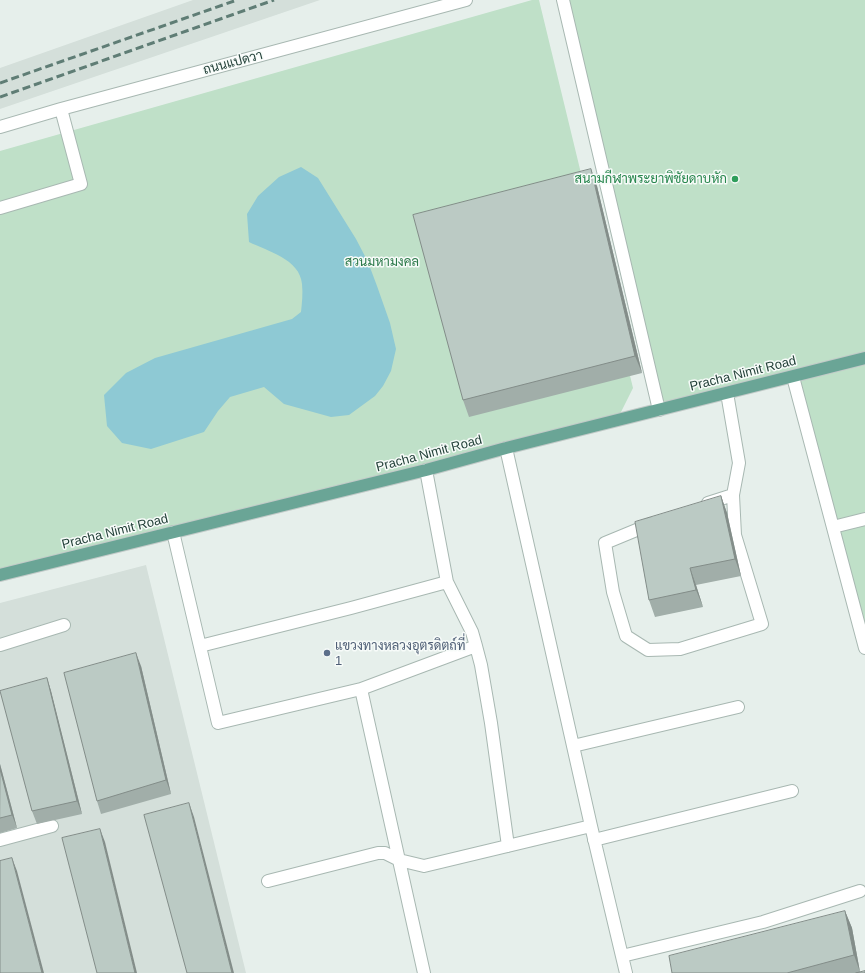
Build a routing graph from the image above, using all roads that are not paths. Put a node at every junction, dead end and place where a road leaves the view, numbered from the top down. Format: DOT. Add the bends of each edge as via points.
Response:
graph roads {
  1 [pos="466,0"];
  2 [pos="563,0"];
  3 [pos="61,109"];
  4 [pos="0,127"];
  5 [pos="0,208"];
  6 [pos="865,358"];
  7 [pos="793,376"];
  8 [pos="728,393"];
  9 [pos="659,410"];
  10 [pos="506,448"];
  11 [pos="426,470"];
  12 [pos="733,495"];
  13 [pos="696,507"];
  14 [pos="865,519"];
  15 [pos="660,520"];
  16 [pos="833,527"];
  17 [pos="173,532"];
  18 [pos="0,575"];
  19 [pos="447,582"];
  20 [pos="64,625"];
  21 [pos="0,645"];
  22 [pos="200,646"];
  23 [pos="476,646"];
  24 [pos="865,648"];
  25 [pos="361,689"];
  26 [pos="738,707"];
  27 [pos="573,746"];
  28 [pos="792,791"];
  29 [pos="52,826"];
  30 [pos="591,826"];
  31 [pos="0,840"];
  32 [pos="594,840"];
  33 [pos="508,846"];
  34 [pos="399,860"];
  35 [pos="268,881"];
  36 [pos="860,891"];
  37 [pos="622,956"];
  38 [pos="424,973"];
  39 [pos="626,973"];
  1 -- 3 [label="street, ถนนแปดวา"];
  2 -- 9 [label="street"];
  3 -- 4 [label="street, ถนนแปดวา"];
  3 -- 5 [label="street" via="80,184"];
  6 -- 7 [label="main road, Pracha Nimit Road"];
  7 -- 8 [label="main road, Pracha Nimit Road"];
  7 -- 16 [label="street"];
  8 -- 9 [label="main road, Pracha Nimit Road"];
  8 -- 12 [label="street" via="740,463"];
  9 -- 10 [label="main road, Pracha Nimit Road"];
  10 -- 11 [label="main road, Pracha Nimit Road"];
  10 -- 27 [label="street"];
  11 -- 17 [label="main road, Pracha Nimit Road"];
  11 -- 19 [label="street"];
  12 -- 13 [label="street"];
  12 -- 15 [label="street" via="735,535 762,624 680,649 648,650 626,636 613,592 605,543"];
  14 -- 16 [label="street"];
  16 -- 24 [label="street"];
  17 -- 18 [label="main road, Pracha Nimit Road"];
  17 -- 22 [label="street"];
  19 -- 22 [label="street"];
  19 -- 23 [label="street" via="472,632"];
  20 -- 21 [label="street"];
  22 -- 25 [label="street" via="218,723"];
  23 -- 25 [label="street"];
  23 -- 33 [label="street" via="491,723"];
  25 -- 34 [label="street"];
  26 -- 27 [label="street"];
  27 -- 30 [label="street"];
  28 -- 32 [label="street"];
  29 -- 31 [label="street"];
  30 -- 32 [label="street"];
  30 -- 33 [label="street"];
  32 -- 37 [label="street"];
  33 -- 34 [label="street" via="424,866"];
  34 -- 35 [label="street" via="378,852"];
  34 -- 38 [label="street"];
  36 -- 37 [label="street" via="763,922"];
  37 -- 39 [label="street"];
}
